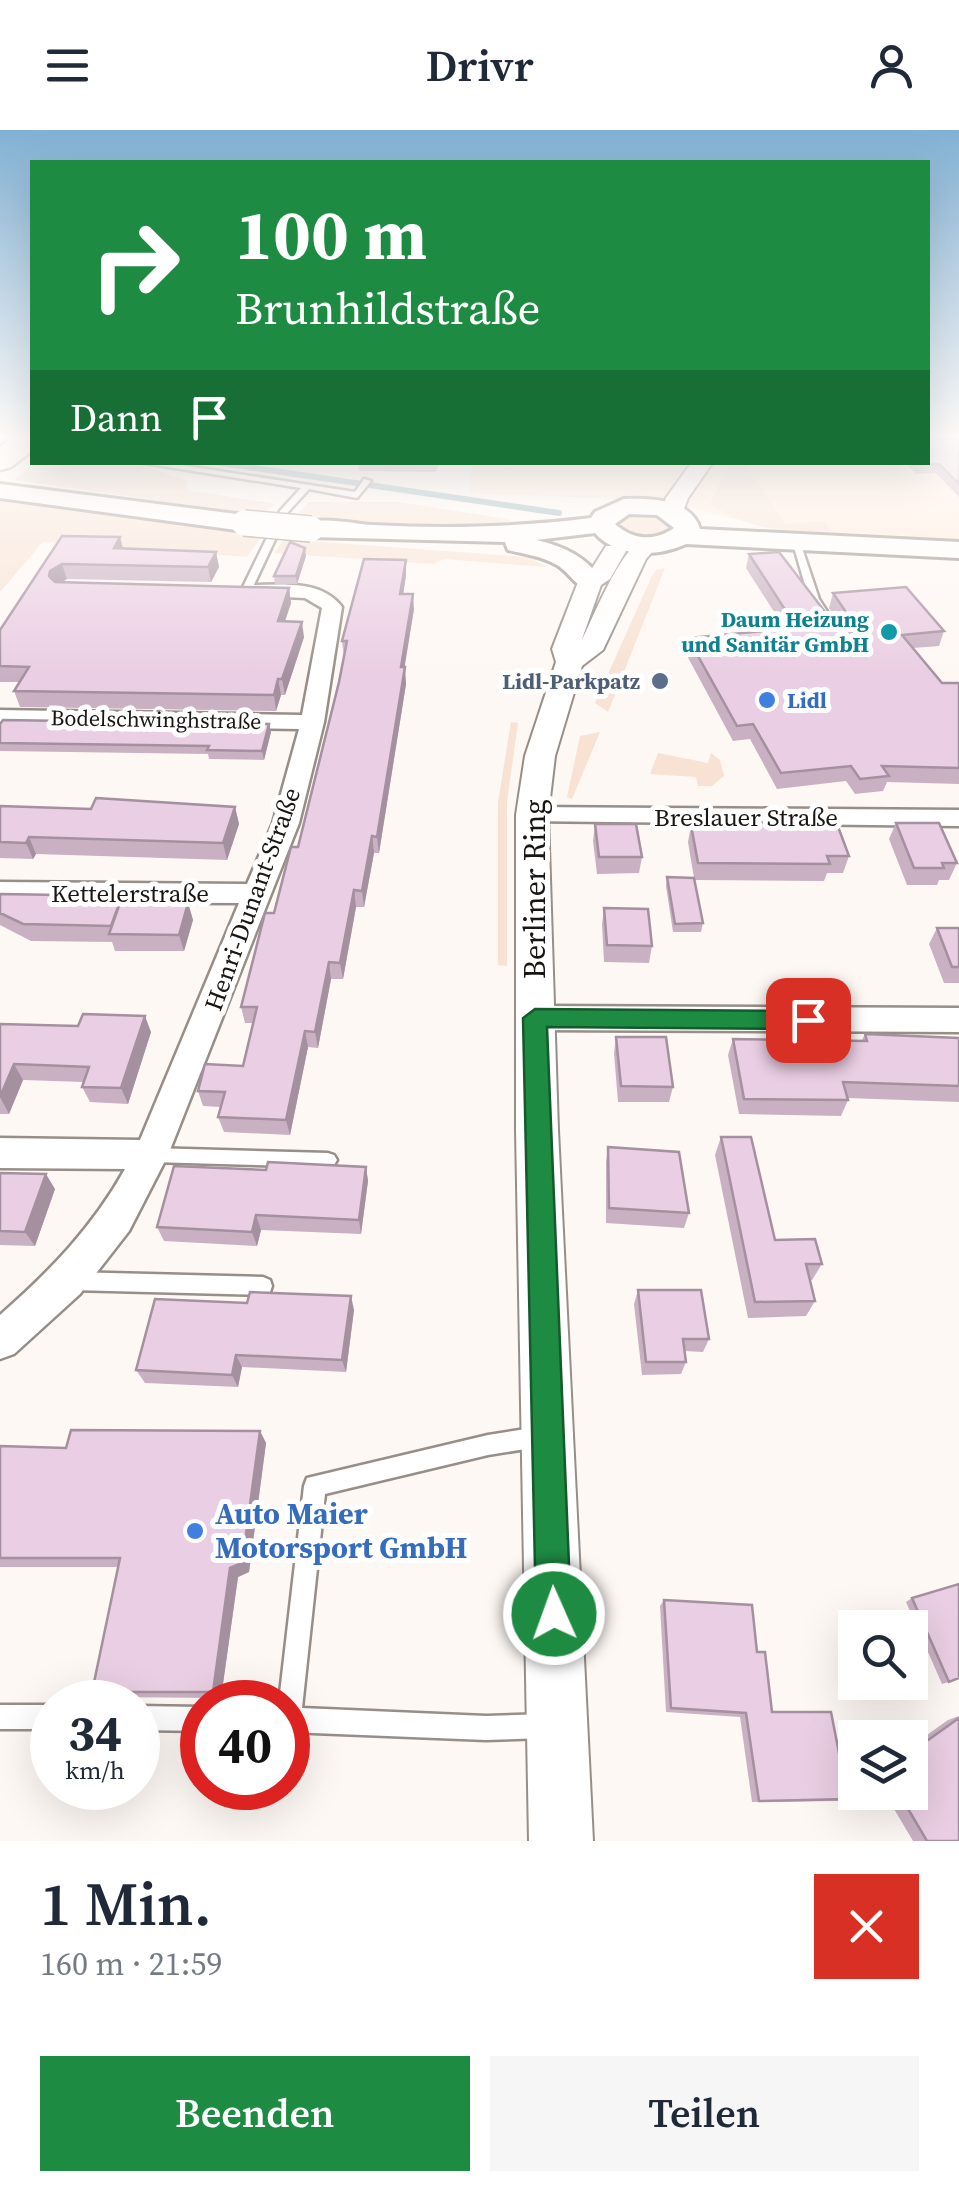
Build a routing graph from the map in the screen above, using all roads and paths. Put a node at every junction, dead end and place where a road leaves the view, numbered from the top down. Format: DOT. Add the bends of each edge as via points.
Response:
graph roads {
  1 [pos="189,516"];
  2 [pos="281,516"];
  3 [pos="612,516"];
  4 [pos="662,516"];
  5 [pos="680,516"];
  6 [pos="681,524"];
  7 [pos="610,533"];
  8 [pos="393,534"];
  9 [pos="780,542"];
  10 [pos="517,544"];
  11 [pos="646,544"];
  12 [pos="959,550"];
  13 [pos="628,576"];
  14 [pos="590,582"];
  15 [pos="236,591"];
  16 [pos="835,632"];
  17 [pos="570,662"];
  18 [pos="0,717"];
  19 [pos="312,722"];
  20 [pos="532,815"];
  21 [pos="959,818"];
  22 [pos="0,892"];
  23 [pos="259,894"];
  24 [pos="535,1018"];
  25 [pos="959,1020"];
  26 [pos="0,1153"];
  27 [pos="152,1155"];
  28 [pos="328,1160"];
  29 [pos="67,1281"];
  30 [pos="263,1286"];
  31 [pos="0,1340"];
  32 [pos="548,1436"];
  33 [pos="292,1680"];
  34 [pos="0,1717"];
  35 [pos="30,1718"];
  36 [pos="310,1721"];
  37 [pos="558,1726"];
  38 [pos="561,1841"];
  1 -- 8 [label="main road, bridge"];
  2 -- 15 [label="lane, Henri-Dunant-Straße"];
  3 -- 7 [label="main road"];
  4 -- 6 [label="main road"];
  5 -- 6 [label="street"];
  6 -- 9 [label="main road"];
  6 -- 11 [label="main road"];
  7 -- 8 [label="main road"];
  7 -- 10 [label="main road"];
  7 -- 11 [label="main road"];
  7 -- 14 [label="street, Berliner Ring" via="602,574"];
  8 -- 10 [label="main road"];
  9 -- 12 [label="main road"];
  9 -- 13 [label="main road" via="666,560"];
  9 -- 16 [label="lane"];
  10 -- 14 [label="main road" via="577,564"];
  11 -- 13 [label="street, Berliner Ring"];
  13 -- 17 [label="street, Berliner Ring" via="590,650"];
  14 -- 17 [label="street, Berliner Ring" via="565,648"];
  15 -- 19 [label="street, Henri-Dunant-Straße" via="312,594 331,604"];
  17 -- 20 [label="street, Berliner Ring" via="540,756"];
  18 -- 19 [label="street, Bodelschwinghstraße"];
  19 -- 23 [label="street, Henri-Dunant-Straße"];
  20 -- 21 [label="street, Breslauer Straße"];
  20 -- 24 [label="street, Berliner Ring"];
  22 -- 23 [label="street, Kettelerstraße"];
  23 -- 27 [label="street, Henri-Dunant-Straße"];
  24 -- 25 [label="street"];
  24 -- 32 [label="street, Berliner Ring"];
  26 -- 27 [label="street"];
  27 -- 28 [label="lane"];
  27 -- 29 [label="street, Henri-Dunant-Straße" via="116,1219"];
  29 -- 30 [label="lane"];
  29 -- 31 [label="street, Henri-Dunant-Straße"];
  32 -- 33 [label="lane" via="314,1486"];
  32 -- 37 [label="street, Berliner Ring"];
  34 -- 35 [label="lane"];
  36 -- 37 [label="lane"];
  37 -- 38 [label="street, Berliner Ring"];
}
